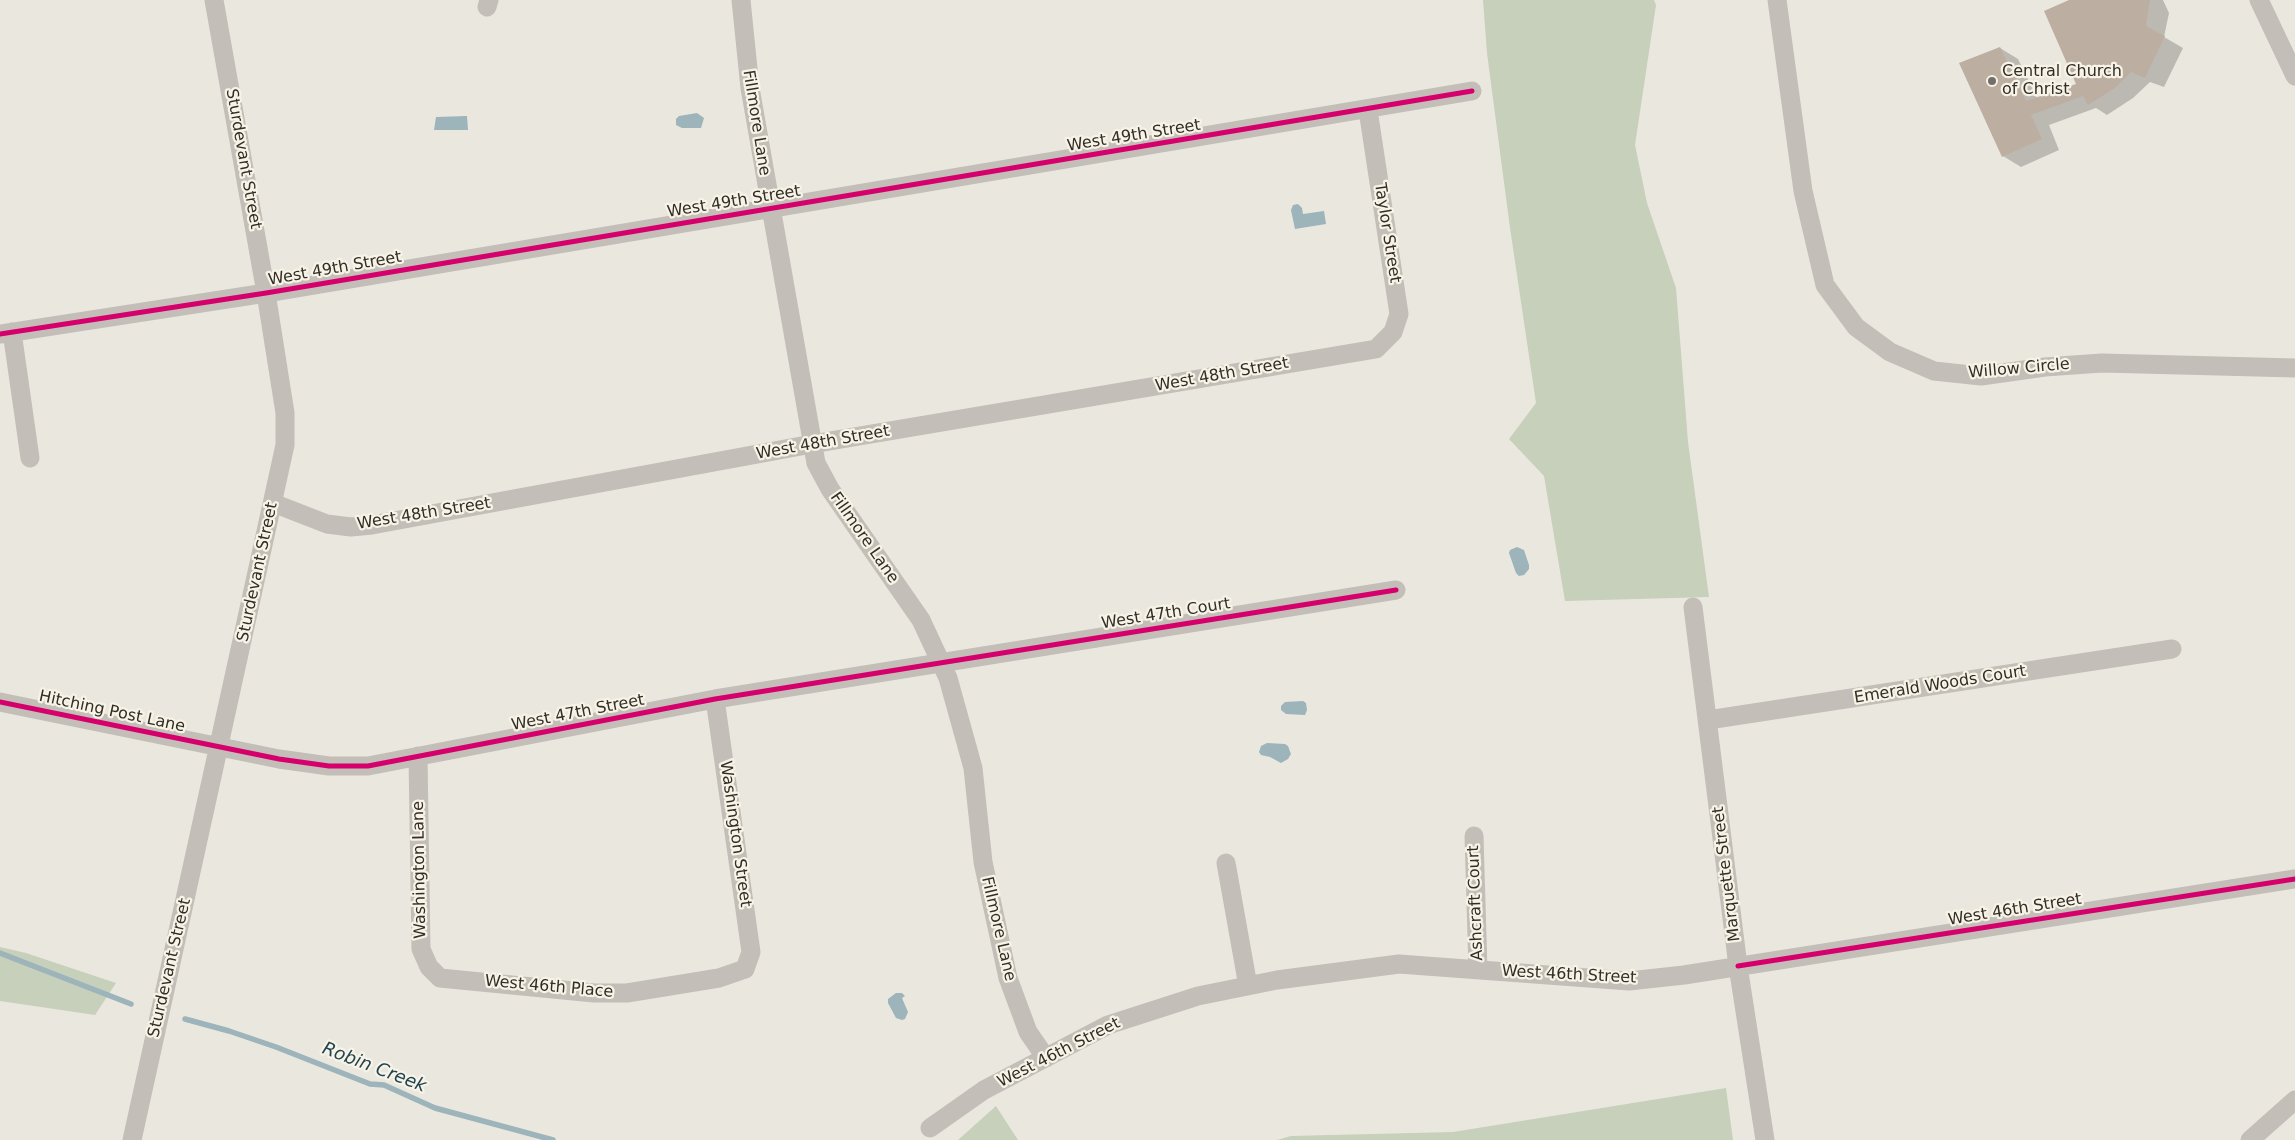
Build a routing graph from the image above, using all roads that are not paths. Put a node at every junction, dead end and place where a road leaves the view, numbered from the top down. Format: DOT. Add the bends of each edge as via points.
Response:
graph roads {
  1 [pos="214,0"];
  2 [pos="740,0"];
  3 [pos="1777,0"];
  4 [pos="2259,0"];
  5 [pos="2295,76"];
  6 [pos="1472,91"];
  7 [pos="1368,110"];
  8 [pos="770,209"];
  9 [pos="266,293"];
  10 [pos="6,333"];
  11 [pos="1376,349"];
  12 [pos="2295,368"];
  13 [pos="812,444"];
  14 [pos="30,458"];
  15 [pos="273,502"];
  16 [pos="1396,590"];
  17 [pos="1693,607"];
  18 [pos="2172,649"];
  19 [pos="941,663"];
  20 [pos="716,699"];
  21 [pos="0,702"];
  22 [pos="1708,720"];
  23 [pos="220,747"];
  24 [pos="418,756"];
  25 [pos="1474,836"];
  26 [pos="1226,863"];
  27 [pos="2295,879"];
  28 [pos="1738,966"];
  29 [pos="745,969"];
  30 [pos="1478,970"];
  31 [pos="440,978"];
  32 [pos="1248,986"];
  33 [pos="1046,1058"];
  34 [pos="2295,1100"];
  35 [pos="930,1128"];
  36 [pos="132,1140"];
  37 [pos="1765,1140"];
  38 [pos="2250,1140"];
  1 -- 9 [label="street, Sturdevant Street"];
  2 -- 8 [label="street, Fillmore Lane" via="750,88"];
  3 -- 12 [label="street, Willow Circle" via="1803,191 1825,285 1856,327 1890,352 1934,372 1980,376 2102,363"];
  4 -- 5 [label="street"];
  6 -- 7 [label="street, West 49th Street"];
  7 -- 8 [label="street, West 49th Street"];
  7 -- 11 [label="street, Taylor Street" via="1399,314 1393,332"];
  8 -- 9 [label="street, West 49th Street"];
  8 -- 13 [label="street, Fillmore Lane"];
  9 -- 10 [label="street, West 49th Street"];
  9 -- 15 [label="street, Sturdevant Street" via="285,414 285,445"];
  10 -- 14 [label="street"];
  11 -- 13 [label="street, West 48th Street"];
  13 -- 15 [label="street, West 48th Street" via="372,525 327,524"];
  13 -- 19 [label="street, Fillmore Lane" via="816,463 830,489 921,620"];
  15 -- 23 [label="street, Sturdevant Street"];
  16 -- 19 [label="street, West 47th Court"];
  17 -- 22 [label="street, Marquette Street"];
  18 -- 22 [label="street, Emerald Woods Court"];
  19 -- 20 [label="street, West 47th Street"];
  19 -- 33 [label="street, Fillmore Lane" via="973,768 983,862 1008,978 1028,1032"];
  20 -- 24 [label="street, West 47th Street"];
  20 -- 29 [label="street, Washington Street" via="751,952"];
  21 -- 23 [label="street, Hitching Post Lane"];
  22 -- 28 [label="street, Marquette Street"];
  23 -- 24 [label="street, West 47th Street" via="329,766 368,766"];
  23 -- 36 [label="street, Sturdevant Street"];
  24 -- 31 [label="street, Washington Lane" via="421,949 429,967"];
  25 -- 30 [label="street, Ashcraft Court"];
  26 -- 32 [label="street"];
  27 -- 28 [label="street, West 46th Street"];
  28 -- 30 [label="street, West 46th Street" via="1629,981"];
  28 -- 37 [label="street, Marquette Street"];
  29 -- 31 [label="street, West 46th Place" via="719,978 627,993 594,994"];
  30 -- 32 [label="street, West 46th Street" via="1399,964"];
  32 -- 33 [label="street, West 46th Street" via="1198,996 1108,1025"];
  33 -- 35 [label="street, West 46th Street" via="984,1090"];
  34 -- 38 [label="street"];
}
